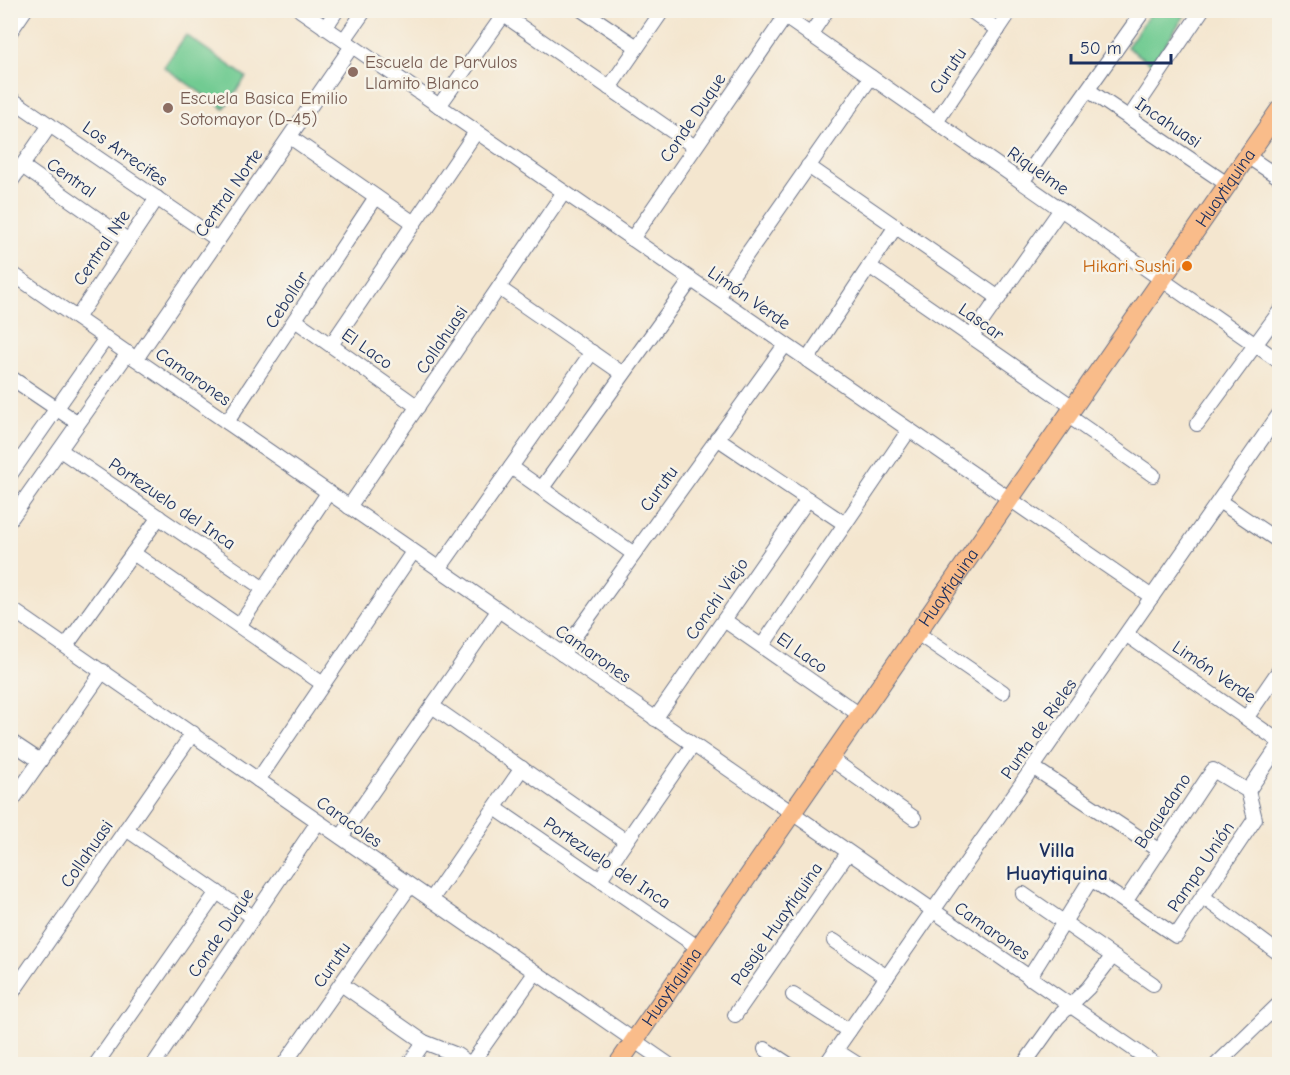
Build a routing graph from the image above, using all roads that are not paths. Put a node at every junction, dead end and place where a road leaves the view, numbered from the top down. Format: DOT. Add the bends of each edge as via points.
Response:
graph roads {
  1 [pos="25,10"];
  2 [pos="300,10"];
  3 [pos="337,10"];
  4 [pos="364,10"];
  5 [pos="582,10"];
  6 [pos="663,10"];
  7 [pos="826,10"];
  8 [pos="970,10"];
  9 [pos="1011,10"];
  10 [pos="1144,10"];
  11 [pos="1202,10"];
  12 [pos="506,13"];
  13 [pos="780,14"];
  14 [pos="325,28"];
  15 [pos="998,30"];
  16 [pos="10,32"];
  17 [pos="810,34"];
  18 [pos="348,43"];
  19 [pos="637,47"];
  20 [pos="871,77"];
  21 [pos="609,88"];
  22 [pos="1088,90"];
  23 [pos="10,98"];
  24 [pos="440,106"];
  25 [pos="1280,109"];
  26 [pos="1129,118"];
  27 [pos="936,122"];
  28 [pos="50,125"];
  29 [pos="476,132"];
  30 [pos="290,137"];
  31 [pos="695,147"];
  32 [pos="1247,156"];
  33 [pos="808,165"];
  34 [pos="22,166"];
  35 [pos="1280,178"];
  36 [pos="1022,182"];
  37 [pos="10,183"];
  38 [pos="1227,184"];
  39 [pos="564,192"];
  40 [pos="376,197"];
  41 [pos="157,198"];
  42 [pos="1061,209"];
  43 [pos="414,223"];
  44 [pos="896,226"];
  45 [pos="632,239"];
  46 [pos="218,240"];
  47 [pos="129,241"];
  48 [pos="869,266"];
  49 [pos="10,272"];
  50 [pos="691,280"];
  51 [pos="1162,280"];
  52 [pos="499,288"];
  53 [pos="717,297"];
  54 [pos="999,298"];
  55 [pos="1280,311"];
  56 [pos="76,318"];
  57 [pos="295,320"];
  58 [pos="971,337"];
  59 [pos="106,338"];
  60 [pos="330,345"];
  61 [pos="785,345"];
  62 [pos="1256,346"];
  63 [pos="592,352"];
  64 [pos="132,356"];
  65 [pos="807,360"];
  66 [pos="1280,362"];
  67 [pos="623,374"];
  68 [pos="10,376"];
  69 [pos="418,407"];
  70 [pos="57,409"];
  71 [pos="1070,411"];
  72 [pos="1280,413"];
  73 [pos="227,422"];
  74 [pos="78,423"];
  75 [pos="1197,424"];
  76 [pos="909,430"];
  77 [pos="717,438"];
  78 [pos="60,450"];
  79 [pos="511,467"];
  80 [pos="10,475"];
  81 [pos="1153,475"];
  82 [pos="542,489"];
  83 [pos="328,493"];
  84 [pos="808,499"];
  85 [pos="1010,499"];
  86 [pos="1219,501"];
  87 [pos="349,507"];
  88 [pos="159,517"];
  89 [pos="10,520"];
  90 [pos="845,525"];
  91 [pos="1280,542"];
  92 [pos="413,552"];
  93 [pos="133,554"];
  94 [pos="634,554"];
  95 [pos="439,569"];
  96 [pos="264,589"];
  97 [pos="1152,597"];
  98 [pos="10,608"];
  99 [pos="498,610"];
  100 [pos="724,620"];
  101 [pos="239,626"];
  102 [pos="917,633"];
  103 [pos="1126,635"];
  104 [pos="66,646"];
  105 [pos="762,646"];
  106 [pos="562,654"];
  107 [pos="1280,669"];
  108 [pos="103,672"];
  109 [pos="323,684"];
  110 [pos="1003,692"];
  111 [pos="432,706"];
  112 [pos="860,715"];
  113 [pos="1247,717"];
  114 [pos="655,719"];
  115 [pos="193,733"];
  116 [pos="10,741"];
  117 [pos="1280,743"];
  118 [pos="693,745"];
  119 [pos="830,758"];
  120 [pos="40,761"];
  121 [pos="522,768"];
  122 [pos="1034,768"];
  123 [pos="258,780"];
  124 [pos="1248,791"];
  125 [pos="10,804"];
  126 [pos="495,808"];
  127 [pos="792,814"];
  128 [pos="914,818"];
  129 [pos="318,822"];
  130 [pos="126,829"];
  131 [pos="341,837"];
  132 [pos="626,841"];
  133 [pos="1158,850"];
  134 [pos="848,853"];
  135 [pos="600,879"];
  136 [pos="410,886"];
  137 [pos="217,892"];
  138 [pos="1023,894"];
  139 [pos="1203,897"];
  140 [pos="431,900"];
  141 [pos="1125,902"];
  142 [pos="934,912"];
  143 [pos="253,917"];
  144 [pos="1064,922"];
  145 [pos="834,941"];
  146 [pos="699,948"];
  147 [pos="1280,954"];
  148 [pos="1112,957"];
  149 [pos="535,973"];
  150 [pos="887,977"];
  151 [pos="1029,978"];
  152 [pos="341,984"];
  153 [pos="1153,984"];
  154 [pos="793,995"];
  155 [pos="10,996"];
  156 [pos="1280,1003"];
  157 [pos="1070,1005"];
  158 [pos="735,1015"];
  159 [pos="849,1031"];
  160 [pos="634,1041"];
  161 [pos="424,1042"];
  162 [pos="765,1049"];
  163 [pos="835,1050"];
  164 [pos="96,1065"];
  165 [pos="154,1065"];
  166 [pos="284,1065"];
  167 [pos="410,1065"];
  168 [pos="471,1065"];
  169 [pos="618,1065"];
  170 [pos="668,1065"];
  171 [pos="788,1065"];
  172 [pos="826,1065"];
  173 [pos="857,1065"];
  174 [pos="1024,1065"];
  175 [pos="1155,1065"];
  176 [pos="1218,1065"];
  1 -- 16 [label="street"];
  2 -- 14 [label="street, Limón Verde"];
  3 -- 14 [label="street"];
  4 -- 18 [label="street, Central Norte"];
  5 -- 19 [label="street"];
  6 -- 19 [label="street"];
  7 -- 17 [label="street"];
  8 -- 15 [label="street"];
  9 -- 15 [label="street, Curutu"];
  10 -- 22 [label="street"];
  11 -- 26 [label="street"];
  12 -- 21 [label="street"];
  12 -- 24 [label="street"];
  13 -- 17 [label="street, Riquelme"];
  13 -- 31 [label="street, Conde Duque"];
  14 -- 18 [label="street, Limón Verde"];
  15 -- 27 [label="street, Curutu"];
  17 -- 20 [label="street, Riquelme"];
  18 -- 24 [label="street, Limón Verde"];
  18 -- 30 [label="street, Central Norte"];
  19 -- 21 [label="street"];
  20 -- 27 [label="street, Riquelme"];
  20 -- 33 [label="street"];
  21 -- 31 [label="street"];
  22 -- 26 [label="street, Incahuasi"];
  22 -- 36 [label="street"];
  23 -- 28 [label="street, Los Arrecifes"];
  24 -- 29 [label="street, Limón Verde"];
  25 -- 32 [label="main road, Huaytiquina"];
  26 -- 38 [label="street, Incahuasi"];
  27 -- 36 [label="street, Riquelme"];
  28 -- 34 [label="street"];
  28 -- 41 [label="street, Los Arrecifes"];
  29 -- 39 [label="street, Limón Verde"];
  29 -- 43 [label="street"];
  30 -- 40 [label="street"];
  30 -- 46 [label="street, Central Norte"];
  31 -- 45 [label="street, Conde Duque"];
  32 -- 35 [label="street"];
  32 -- 38 [label="main road, Huaytiquina"];
  33 -- 44 [label="street, Lascar"];
  33 -- 53 [label="street"];
  34 -- 37 [label="street"];
  34 -- 47 [label="street, Central"];
  36 -- 42 [label="street, Riquelme"];
  38 -- 51 [label="main road, Huaytiquina"];
  39 -- 45 [label="street, Limón Verde"];
  39 -- 52 [label="street, Collahuasi"];
  40 -- 43 [label="street"];
  40 -- 57 [label="street, Cebollar"];
  41 -- 46 [label="street, Los Arrecifes"];
  41 -- 47 [label="street, Central Nte"];
  42 -- 51 [label="street, Riquelme"];
  42 -- 54 [label="street"];
  43 -- 60 [label="street"];
  44 -- 48 [label="street"];
  44 -- 54 [label="street, Lascar"];
  45 -- 50 [label="street, Limón Verde"];
  46 -- 64 [label="street, Central Norte"];
  47 -- 56 [label="street, Central Nte"];
  48 -- 58 [label="street, Lascar"];
  48 -- 65 [label="street"];
  49 -- 56 [label="street, Camarones"];
  50 -- 53 [label="street, Limón Verde"];
  50 -- 67 [label="street"];
  51 -- 62 [label="street, Riquelme"];
  51 -- 71 [label="main road, Huaytiquina"];
  52 -- 63 [label="street"];
  52 -- 69 [label="street, Collahuasi"];
  53 -- 61 [label="street, Limón Verde"];
  54 -- 58 [label="street"];
  55 -- 62 [label="street"];
  56 -- 59 [label="street, Camarones"];
  57 -- 60 [label="street, El Laco"];
  57 -- 73 [label="street, Cebollar"];
  58 -- 71 [label="street, Lascar"];
  59 -- 64 [label="street, Camarones"];
  59 -- 70 [label="street"];
  60 -- 69 [label="street, El Laco"];
  61 -- 65 [label="street, Limón Verde"];
  61 -- 77 [label="street, Curutu"];
  62 -- 66 [label="street, Riquelme"];
  62 -- 75 [label="street"];
  63 -- 67 [label="street"];
  63 -- 79 [label="street"];
  64 -- 73 [label="street, Camarones"];
  64 -- 74 [label="street, Central Norte"];
  65 -- 76 [label="street, Limón Verde"];
  67 -- 82 [label="street"];
  68 -- 70 [label="street"];
  69 -- 87 [label="street, Collahuasi"];
  70 -- 74 [label="street"];
  70 -- 80 [label="street"];
  71 -- 81 [label="street, Lascar"];
  71 -- 85 [label="main road, Huaytiquina"];
  72 -- 86 [label="street, Punta de Rieles"];
  73 -- 83 [label="street, Camarones"];
  74 -- 78 [label="street, Central Norte"];
  76 -- 85 [label="street, Limón Verde"];
  76 -- 90 [label="street"];
  77 -- 84 [label="street"];
  77 -- 94 [label="street, Curutu"];
  78 -- 88 [label="street, Portezuelo del Inca"];
  78 -- 89 [label="street, Central Norte"];
  79 -- 82 [label="street"];
  79 -- 95 [label="street"];
  82 -- 94 [label="street"];
  83 -- 87 [label="street, Camarones"];
  83 -- 96 [label="street"];
  84 -- 90 [label="street"];
  84 -- 100 [label="street, Conchi Viejo"];
  85 -- 97 [label="street, Limón Verde"];
  85 -- 102 [label="main road, Huaytiquina"];
  86 -- 91 [label="street"];
  86 -- 97 [label="street, Punta de Rieles"];
  87 -- 92 [label="street, Camarones"];
  88 -- 93 [label="street"];
  88 -- 96 [label="street, Portezuelo del Inca"];
  90 -- 105 [label="street"];
  92 -- 95 [label="street, Camarones"];
  92 -- 109 [label="street"];
  93 -- 101 [label="street"];
  93 -- 104 [label="street"];
  94 -- 106 [label="street, Curutu"];
  95 -- 99 [label="street, Camarones"];
  96 -- 101 [label="street"];
  97 -- 103 [label="street, Punta de Rieles"];
  98 -- 104 [label="street, Caracoles"];
  99 -- 106 [label="street, Camarones"];
  99 -- 111 [label="street"];
  100 -- 105 [label="street, El Laco"];
  100 -- 114 [label="street, Conchi Viejo"];
  101 -- 109 [label="street"];
  102 -- 110 [label="street"];
  102 -- 112 [label="main road, Huaytiquina"];
  103 -- 113 [label="street, Limón Verde"];
  103 -- 122 [label="street, Punta de Rieles"];
  104 -- 108 [label="street, Caracoles"];
  105 -- 112 [label="street, El Laco"];
  106 -- 114 [label="street, Camarones"];
  107 -- 113 [label="street"];
  108 -- 115 [label="street, Caracoles"];
  108 -- 120 [label="street"];
  109 -- 123 [label="street"];
  111 -- 121 [label="street, Portezuelo del Inca"];
  111 -- 131 [label="street"];
  112 -- 119 [label="main road, Huaytiquina"];
  113 -- 117 [label="street, Limón Verde"];
  114 -- 118 [label="street, Camarones"];
  115 -- 123 [label="street, Caracoles"];
  115 -- 130 [label="street, Collahuasi"];
  116 -- 120 [label="street"];
  117 -- 124 [label="street"];
  118 -- 127 [label="street, Camarones"];
  118 -- 132 [label="street"];
  119 -- 127 [label="main road, Huaytiquina"];
  119 -- 128 [label="street"];
  120 -- 125 [label="street"];
  121 -- 126 [label="street"];
  121 -- 132 [label="street, Portezuelo del Inca"];
  122 -- 133 [label="street"];
  122 -- 142 [label="street, Punta de Rieles"];
  123 -- 129 [label="street, Caracoles"];
  124 -- 133 [label="street, Baquedano" via="1213,770"];
  124 -- 139 [label="street, Pampa Unión" via="1255,819"];
  126 -- 135 [label="street, Portezuelo del Inca"];
  126 -- 140 [label="street"];
  127 -- 134 [label="street, Camarones"];
  127 -- 146 [label="main road, Huaytiquina"];
  129 -- 131 [label="street, Caracoles"];
  129 -- 143 [label="street, Conde Duque"];
  130 -- 137 [label="street"];
  130 -- 155 [label="street, Collahuasi"];
  131 -- 136 [label="street, Caracoles"];
  132 -- 135 [label="street"];
  133 -- 141 [label="street, Baquedano"];
  134 -- 142 [label="street, Camarones"];
  134 -- 158 [label="street, Pasaje Huaytiquina"];
  135 -- 146 [label="street, Portezuelo del Inca"];
  136 -- 140 [label="street, Caracoles"];
  136 -- 152 [label="street, Curutu"];
  137 -- 143 [label="street"];
  137 -- 164 [label="street, Conde Duque"];
  138 -- 144 [label="street"];
  139 -- 141 [label="street, Pampa Unión" via="1176,936"];
  139 -- 147 [label="street"];
  140 -- 149 [label="street, Caracoles"];
  141 -- 144 [label="street" via="1091,879"];
  142 -- 150 [label="street, Punta de Rieles"];
  142 -- 151 [label="street, Camarones"];
  143 -- 165 [label="street, Conde Duque"];
  144 -- 148 [label="street"];
  144 -- 151 [label="street"];
  145 -- 150 [label="street"];
  146 -- 160 [label="main road, Huaytiquina"];
  148 -- 153 [label="street"];
  148 -- 157 [label="street" via="1089,988"];
  149 -- 160 [label="street, Caracoles"];
  149 -- 168 [label="street"];
  150 -- 159 [label="street, Punta de Rieles"];
  151 -- 157 [label="street, Camarones"];
  152 -- 161 [label="street"];
  152 -- 166 [label="street, Curutu"];
  154 -- 159 [label="street"];
  156 -- 176 [label="street"];
  157 -- 174 [label="street"];
  157 -- 175 [label="street, Camarones"];
  159 -- 163 [label="street, Punta de Rieles"];
  160 -- 169 [label="main road, Huaytiquina"];
  160 -- 170 [label="street, Caracoles"];
  161 -- 167 [label="street"];
  161 -- 168 [label="street" via="458,1055"];
  162 -- 171 [label="street"];
  163 -- 172 [label="street, Punta de Rieles"];
  163 -- 173 [label="street"];
}
